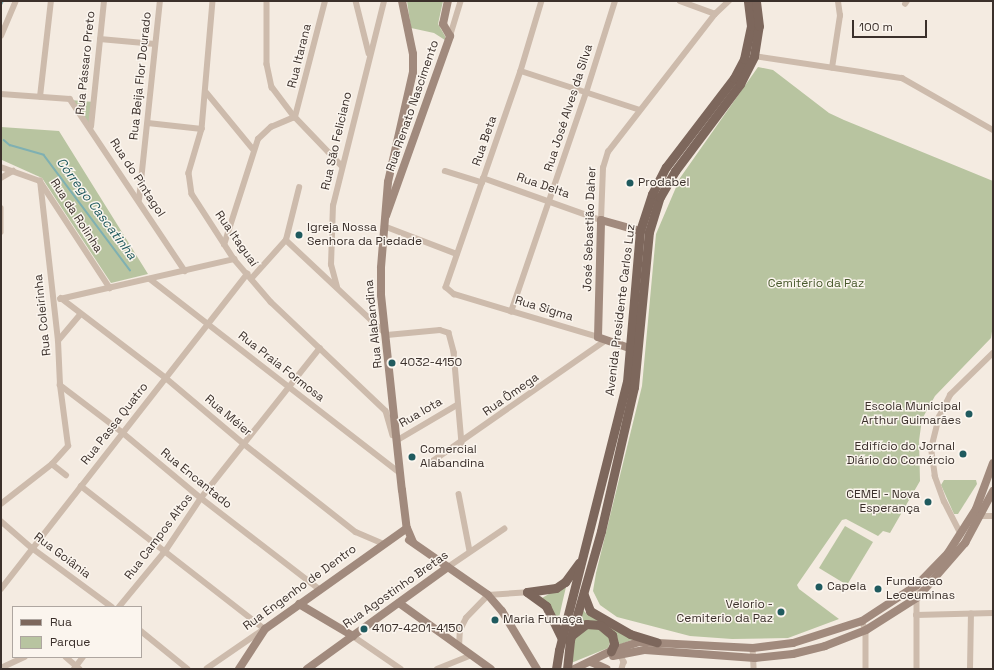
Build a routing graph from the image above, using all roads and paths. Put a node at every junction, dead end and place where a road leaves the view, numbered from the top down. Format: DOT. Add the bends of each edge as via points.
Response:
graph roads {
  1 [pos="16,1"];
  2 [pos="51,1"];
  3 [pos="104,1"];
  4 [pos="160,1"];
  5 [pos="214,1"];
  6 [pos="267,1"];
  7 [pos="325,1"];
  8 [pos="356,1"];
  9 [pos="384,1"];
  10 [pos="402,1"];
  11 [pos="448,1"];
  12 [pos="461,1"];
  13 [pos="542,1"];
  14 [pos="614,1"];
  15 [pos="680,1"];
  16 [pos="729,1"];
  17 [pos="748,1"];
  18 [pos="756,1"];
  19 [pos="838,1"];
  20 [pos="715,14"];
  21 [pos="1,36"];
  22 [pos="450,36"];
  23 [pos="100,39"];
  24 [pos="155,44"];
  25 [pos="369,54"];
  26 [pos="754,56"];
  27 [pos="832,68"];
  28 [pos="521,70"];
  29 [pos="207,93"];
  30 [pos="586,93"];
  31 [pos="1,94"];
  32 [pos="40,97"];
  33 [pos="640,110"];
  34 [pos="295,117"];
  35 [pos="148,123"];
  36 [pos="91,127"];
  37 [pos="202,129"];
  38 [pos="993,130"];
  39 [pos="253,149"];
  40 [pos="342,166"];
  41 [pos="1,167"];
  42 [pos="13,171"];
  43 [pos="445,171"];
  44 [pos="1,178"];
  45 [pos="483,180"];
  46 [pos="40,181"];
  47 [pos="299,188"];
  48 [pos="139,200"];
  49 [pos="549,201"];
  50 [pos="1,208"];
  51 [pos="601,220"];
  52 [pos="384,222"];
  53 [pos="640,231"];
  54 [pos="1,232"];
  55 [pos="286,240"];
  56 [pos="224,245"];
  57 [pos="457,254"];
  58 [pos="234,260"];
  59 [pos="184,271"];
  60 [pos="249,276"];
  61 [pos="150,279"];
  62 [pos="337,287"];
  63 [pos="446,287"];
  64 [pos="110,288"];
  65 [pos="61,298"];
  66 [pos="54,300"];
  67 [pos="511,312"];
  68 [pos="81,314"];
  69 [pos="208,324"];
  70 [pos="387,335"];
  71 [pos="598,337"];
  72 [pos="606,340"];
  73 [pos="58,341"];
  74 [pos="320,348"];
  75 [pos="634,350"];
  76 [pos="993,353"];
  77 [pos="166,378"];
  78 [pos="60,385"];
  79 [pos="291,388"];
  80 [pos="457,405"];
  81 [pos="122,432"];
  82 [pos="396,440"];
  83 [pos="462,443"];
  84 [pos="244,444"];
  85 [pos="993,463"];
  86 [pos="52,464"];
  87 [pos="427,465"];
  88 [pos="400,473"];
  89 [pos="66,475"];
  90 [pos="991,478"];
  91 [pos="81,486"];
  92 [pos="993,491"];
  93 [pos="459,494"];
  94 [pos="201,498"];
  95 [pos="1,504"];
  96 [pos="982,516"];
  97 [pos="993,516"];
  98 [pos="1,521"];
  99 [pos="407,528"];
  100 [pos="502,531"];
  101 [pos="399,536"];
  102 [pos="963,539"];
  103 [pos="414,542"];
  104 [pos="384,544"];
  105 [pos="32,548"];
  106 [pos="166,550"];
  107 [pos="470,551"];
  108 [pos="584,553"];
  109 [pos="448,567"];
  110 [pos="917,585"];
  111 [pos="1,589"];
  112 [pos="319,589"];
  113 [pos="527,592"];
  114 [pos="584,594"];
  115 [pos="488,595"];
  116 [pos="918,597"];
  117 [pos="399,603"];
  118 [pos="299,604"];
  119 [pos="111,606"];
  120 [pos="120,606"];
  121 [pos="993,613"];
  122 [pos="971,614"];
  123 [pos="916,615"];
  124 [pos="862,621"];
  125 [pos="265,629"];
  126 [pos="866,630"];
  127 [pos="142,632"];
  128 [pos="352,636"];
  129 [pos="566,639"];
  130 [pos="657,642"];
  131 [pos="459,647"];
  132 [pos="754,648"];
  133 [pos="611,651"];
  134 [pos="620,654"];
  135 [pos="471,655"];
  136 [pos="23,658"];
  137 [pos="67,658"];
  138 [pos="82,658"];
  139 [pos="755,658"];
  140 [pos="591,662"];
  141 [pos="1,668"];
  142 [pos="77,668"];
  143 [pos="576,668"];
  144 [pos="188,669"];
  145 [pos="207,669"];
  146 [pos="239,669"];
  147 [pos="307,669"];
  148 [pos="401,669"];
  149 [pos="437,669"];
  150 [pos="492,669"];
  151 [pos="537,669"];
  152 [pos="556,669"];
  153 [pos="567,669"];
  154 [pos="607,669"];
  155 [pos="622,669"];
  156 [pos="754,669"];
  157 [pos="866,669"];
  158 [pos="917,669"];
  159 [pos="970,669"];
  1 -- 21 [label="street"];
  2 -- 32 [label="street"];
  3 -- 23 [label="street, Rua Pássaro Preto"];
  4 -- 24 [label="street, Rua Beija Flor Dourado"];
  5 -- 29 [label="street, Rua Itaguaí"];
  6 -- 34 [label="street" via="268,74 272,87"];
  7 -- 34 [label="street, Rua Itarana"];
  8 -- 25 [label="street"];
  9 -- 25 [label="street, Rua São Feliciano"];
  10 -- 52 [label="street, Rua Alabandina" via="413,54 413,72 388,182"];
  11 -- 22 [label="street" via="443,24"];
  12 -- 22 [label="street, Rua Renato Nascimento"];
  13 -- 28 [label="street, Rua Beta"];
  14 -- 30 [label="street, Rua José Alves da Silva"];
  15 -- 20 [label="street"];
  16 -- 20 [label="street, José Sebastião Daher"];
  17 -- 53 [label="main road, Avenida Presidente Carlos Luz" via="750,26 744,59 734,78 666,167 652,194"];
  18 -- 26 [label="main road, Avenida Presidente Carlos Luz" via="759,26"];
  19 -- 27 [label="street" via="840,16"];
  20 -- 33 [label="street, José Sebastião Daher"];
  22 -- 52 [label="street, Rua Renato Nascimento"];
  23 -- 24 [label="street"];
  23 -- 36 [label="street, Rua Pássaro Preto"];
  24 -- 35 [label="street, Rua Beija Flor Dourado"];
  25 -- 40 [label="street, Rua São Feliciano"];
  26 -- 27 [label="street"];
  26 -- 75 [label="main road, Avenida Presidente Carlos Luz" via="740,84 675,171 660,197 649,232"];
  27 -- 38 [label="street" via="902,78"];
  28 -- 30 [label="street"];
  28 -- 45 [label="street, Rua Beta"];
  29 -- 37 [label="street, Rua Itaguaí"];
  29 -- 39 [label="street"];
  30 -- 33 [label="street"];
  30 -- 49 [label="street, Rua José Alves da Silva"];
  31 -- 32 [label="street"];
  32 -- 36 [label="street, Rua do Pintagol" via="70,99"];
  33 -- 51 [label="street, José Sebastião Daher" via="605,159"];
  34 -- 39 [label="street" via="265,131"];
  34 -- 40 [label="street"];
  35 -- 37 [label="street"];
  35 -- 48 [label="street, Rua Beija Flor Dourado"];
  36 -- 48 [label="street, Rua do Pintagol"];
  37 -- 56 [label="street, Rua Itaguaí" via="189,173 189,184"];
  39 -- 56 [label="street"];
  40 -- 62 [label="street, Rua São Feliciano" via="333,206 330,243 331,265"];
  41 -- 42 [label="street, Rua da Rolinha"];
  42 -- 44 [label="street"];
  42 -- 46 [label="street, Rua da Rolinha"];
  43 -- 45 [label="street, Rua Delta"];
  45 -- 49 [label="street, Rua Delta"];
  45 -- 57 [label="street, Rua Beta"];
  46 -- 64 [label="street, Rua da Rolinha"];
  46 -- 66 [label="street, Rua Coleirinha"];
  47 -- 55 [label="street"];
  48 -- 59 [label="street, Rua do Pintagol"];
  49 -- 51 [label="street, Rua Delta"];
  49 -- 67 [label="street, Rua José Alves da Silva"];
  50 -- 54 [label="street"];
  51 -- 53 [label="street, Rua Delta"];
  51 -- 71 [label="street, José Sebastião Daher"];
  52 -- 57 [label="street"];
  52 -- 70 [label="street, Rua Alabandina" via="381,295"];
  53 -- 75 [label="main road, Avenida Presidente Carlos Luz"];
  55 -- 60 [label="street, Rua Passa Quatro"];
  55 -- 62 [label="street"];
  56 -- 58 [label="street, Rua Itaguaí"];
  57 -- 63 [label="street, Rua Beta"];
  58 -- 59 [label="street"];
  58 -- 60 [label="street, Rua Itaguaí"];
  59 -- 61 [label="street"];
  60 -- 69 [label="street, Rua Passa Quatro"];
  60 -- 74 [label="street, Rua Itaguaí" via="271,302"];
  61 -- 64 [label="street"];
  61 -- 69 [label="street, Rua Praia Formosa"];
  62 -- 70 [label="street"];
  63 -- 67 [label="street, Rua Sigma" via="454,294"];
  64 -- 65 [label="street"];
  65 -- 66 [label="street"];
  65 -- 68 [label="street, Rua Méier"];
  66 -- 73 [label="street, Rua Coleirinha"];
  67 -- 71 [label="street, Rua Sigma"];
  68 -- 73 [label="street"];
  68 -- 77 [label="street, Rua Méier"];
  69 -- 77 [label="street, Rua Passa Quatro"];
  69 -- 79 [label="street, Rua Praia Formosa"];
  70 -- 80 [label="street" via="445,331 451,338 454,352"];
  70 -- 82 [label="street, Rua Alabandina"];
  71 -- 72 [label="street, Rua Sigma"];
  72 -- 75 [label="street, Rua Sigma"];
  72 -- 83 [label="street, Rua Ômega"];
  73 -- 78 [label="street, Rua Coleirinha"];
  74 -- 79 [label="street, Rua Campos Altos"];
  74 -- 82 [label="street, Rua Itaguaí" via="386,411"];
  75 -- 108 [label="main road, Avenida Presidente Carlos Luz"];
  75 -- 114 [label="main road, Avenida Presidente Carlos Luz" via="634,387"];
  76 -- 102 [label="street" via="950,395 938,417 931,449 935,477"];
  77 -- 81 [label="street, Rua Passa Quatro"];
  77 -- 84 [label="street, Rua Méier"];
  78 -- 81 [label="street, Rua Encantado"];
  78 -- 86 [label="street, Rua Coleirinha" via="68,446"];
  79 -- 84 [label="street, Rua Campos Altos"];
  79 -- 88 [label="street, Rua Praia Formosa"];
  80 -- 82 [label="street, Rua Iota"];
  80 -- 83 [label="street"];
  81 -- 91 [label="street, Rua Passa Quatro"];
  81 -- 94 [label="street, Rua Encantado"];
  82 -- 88 [label="street, Rua Alabandina"];
  83 -- 87 [label="street, Rua Ômega"];
  84 -- 94 [label="street, Rua Campos Altos"];
  84 -- 104 [label="street, Rua Méier" via="356,532"];
  85 -- 90 [label="street"];
  86 -- 89 [label="street"];
  86 -- 95 [label="street"];
  88 -- 99 [label="street, Rua Alabandina"];
  90 -- 102 [label="street"];
  91 -- 105 [label="street, Rua Passa Quatro"];
  91 -- 106 [label="street"];
  92 -- 96 [label="street"];
  93 -- 107 [label="street"];
  94 -- 106 [label="street, Rua Campos Altos"];
  94 -- 112 [label="street, Rua Encantado"];
  96 -- 97 [label="street"];
  96 -- 102 [label="street"];
  98 -- 105 [label="street, Rua Goiânia"];
  99 -- 101 [label="street, Rua Engenho de Dentro"];
  99 -- 103 [label="street, Rua Alabandina"];
  100 -- 107 [label="street, Rua Agostinho Bretas"];
  101 -- 103 [label="street"];
  101 -- 104 [label="street, Rua Engenho de Dentro"];
  102 -- 110 [label="street"];
  102 -- 116 [label="street"];
  103 -- 109 [label="street"];
  104 -- 112 [label="street, Rua Engenho de Dentro"];
  105 -- 111 [label="street, Rua Passa Quatro"];
  105 -- 119 [label="street, Rua Goiânia"];
  106 -- 120 [label="street, Rua Campos Altos"];
  106 -- 125 [label="street"];
  107 -- 109 [label="street, Rua Agostinho Bretas"];
  108 -- 113 [label="main road" via="565,582 548,591"];
  108 -- 129 [label="main road, Avenida Presidente Carlos Luz"];
  109 -- 115 [label="street"];
  109 -- 117 [label="street, Rua Agostinho Bretas"];
  110 -- 116 [label="street"];
  110 -- 124 [label="street"];
  112 -- 118 [label="street, Rua Engenho de Dentro"];
  113 -- 115 [label="street"];
  113 -- 129 [label="main road" via="546,606"];
  114 -- 129 [label="main road, Avenida Presidente Carlos Luz"];
  114 -- 130 [label="main road" via="590,612 630,634"];
  115 -- 131 [label="street" via="466,618 460,630"];
  115 -- 151 [label="street" via="502,611"];
  116 -- 123 [label="street"];
  116 -- 126 [label="street"];
  117 -- 128 [label="street, Rua Agostinho Bretas"];
  117 -- 131 [label="street"];
  118 -- 125 [label="street, Rua Engenho de Dentro"];
  118 -- 128 [label="street"];
  121 -- 122 [label="street"];
  122 -- 123 [label="street"];
  122 -- 159 [label="street"];
  123 -- 158 [label="street"];
  124 -- 126 [label="street"];
  124 -- 132 [label="street" via="793,643"];
  125 -- 145 [label="street, Rua Engenho de Dentro"];
  125 -- 146 [label="street"];
  126 -- 139 [label="street" via="819,647"];
  126 -- 157 [label="street"];
  127 -- 144 [label="street"];
  128 -- 147 [label="street, Rua Agostinho Bretas"];
  128 -- 148 [label="street"];
  129 -- 133 [label="main road" via="581,626 596,623 604,626 612,635 614,644"];
  129 -- 152 [label="main road, Avenida Presidente Carlos Luz"];
  129 -- 153 [label="main road, Avenida Presidente Carlos Luz"];
  130 -- 132 [label="street"];
  130 -- 133 [label="street" via="638,642"];
  131 -- 135 [label="street"];
  132 -- 139 [label="street"];
  133 -- 140 [label="street"];
  134 -- 139 [label="street" via="663,650"];
  134 -- 140 [label="street"];
  134 -- 155 [label="street" via="624,662"];
  135 -- 149 [label="street"];
  135 -- 150 [label="street"];
  136 -- 141 [label="street"];
  137 -- 142 [label="street"];
  138 -- 142 [label="street"];
  139 -- 156 [label="street"];
  140 -- 143 [label="street"];
  140 -- 154 [label="street"];
}
